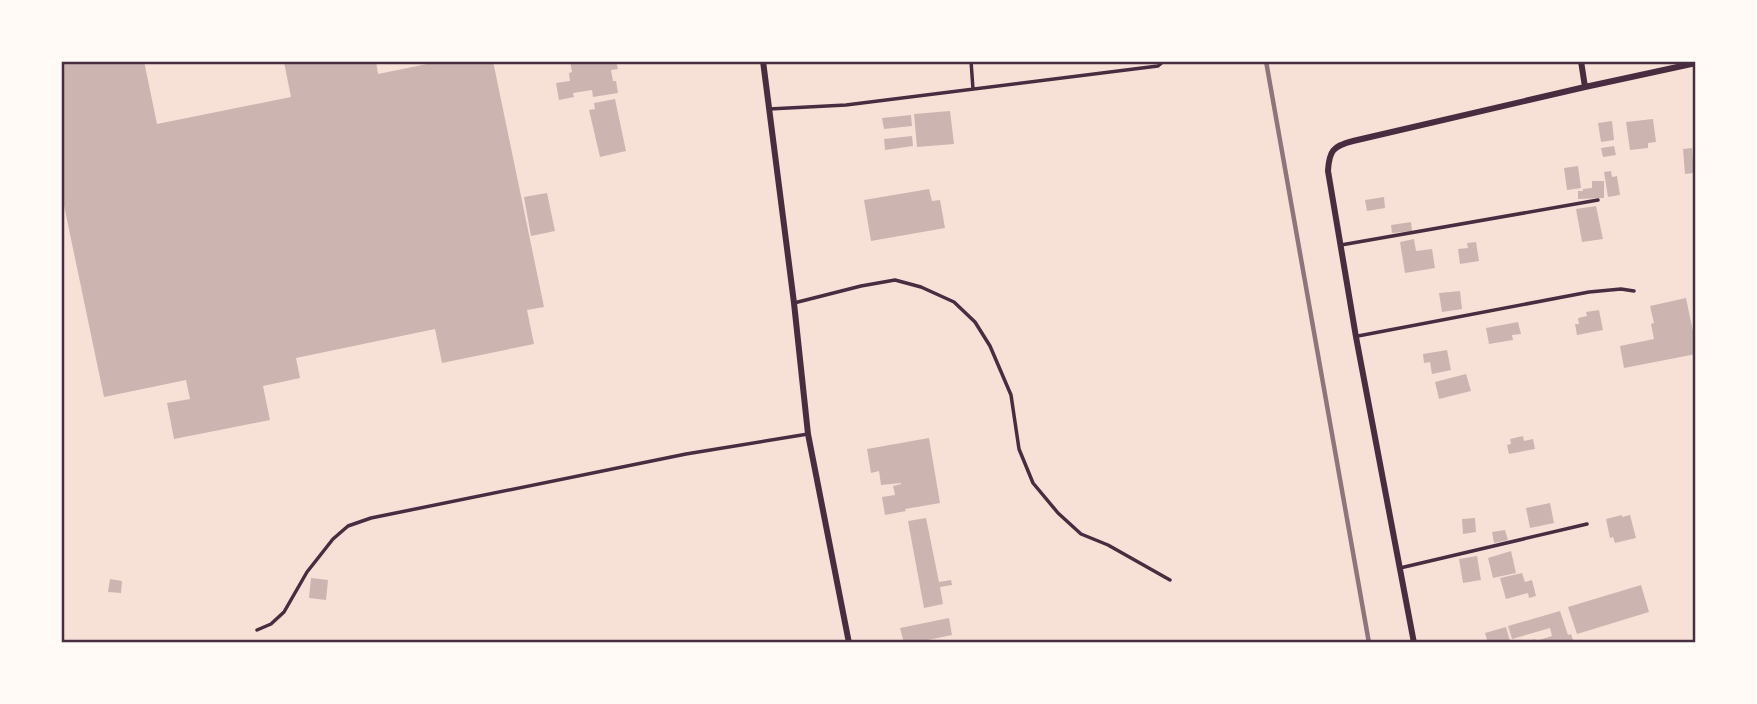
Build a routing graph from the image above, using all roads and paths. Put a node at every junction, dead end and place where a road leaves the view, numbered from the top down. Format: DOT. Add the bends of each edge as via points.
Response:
graph roads {
  1 [pos="763,61"];
  2 [pos="971,61"];
  3 [pos="1164,61"];
  4 [pos="1581,61"];
  5 [pos="1696,63"];
  6 [pos="1584,87"];
  7 [pos="973,89"];
  8 [pos="769,109"];
  9 [pos="1598,200"];
  10 [pos="1340,245"];
  11 [pos="1634,291"];
  12 [pos="794,303"];
  13 [pos="1356,337"];
  14 [pos="808,435"];
  15 [pos="1587,524"];
  16 [pos="1400,568"];
  17 [pos="1170,580"];
  18 [pos="257,631"];
  19 [pos="849,643"];
  20 [pos="1414,643"];
  1 -- 8 [label="street"];
  2 -- 7 [label="lane"];
  3 -- 7 [label="lane" via="1158,66"];
  4 -- 6 [label="street"];
  5 -- 6 [label="street"];
  6 -- 10 [label="street" via="1338,145 1329,156 1328,172"];
  7 -- 8 [label="lane"];
  8 -- 12 [label="street"];
  9 -- 10 [label="lane"];
  10 -- 13 [label="street"];
  11 -- 13 [label="lane" via="1589,292"];
  12 -- 14 [label="street"];
  12 -- 17 [label="lane" via="895,280 954,302 975,321 990,346 1011,395 1019,449 1033,483 1081,534"];
  13 -- 16 [label="street"];
  14 -- 18 [label="lane" via="686,454 348,526 307,572 284,612"];
  14 -- 19 [label="street"];
  15 -- 16 [label="lane"];
  16 -- 20 [label="street"];
}
